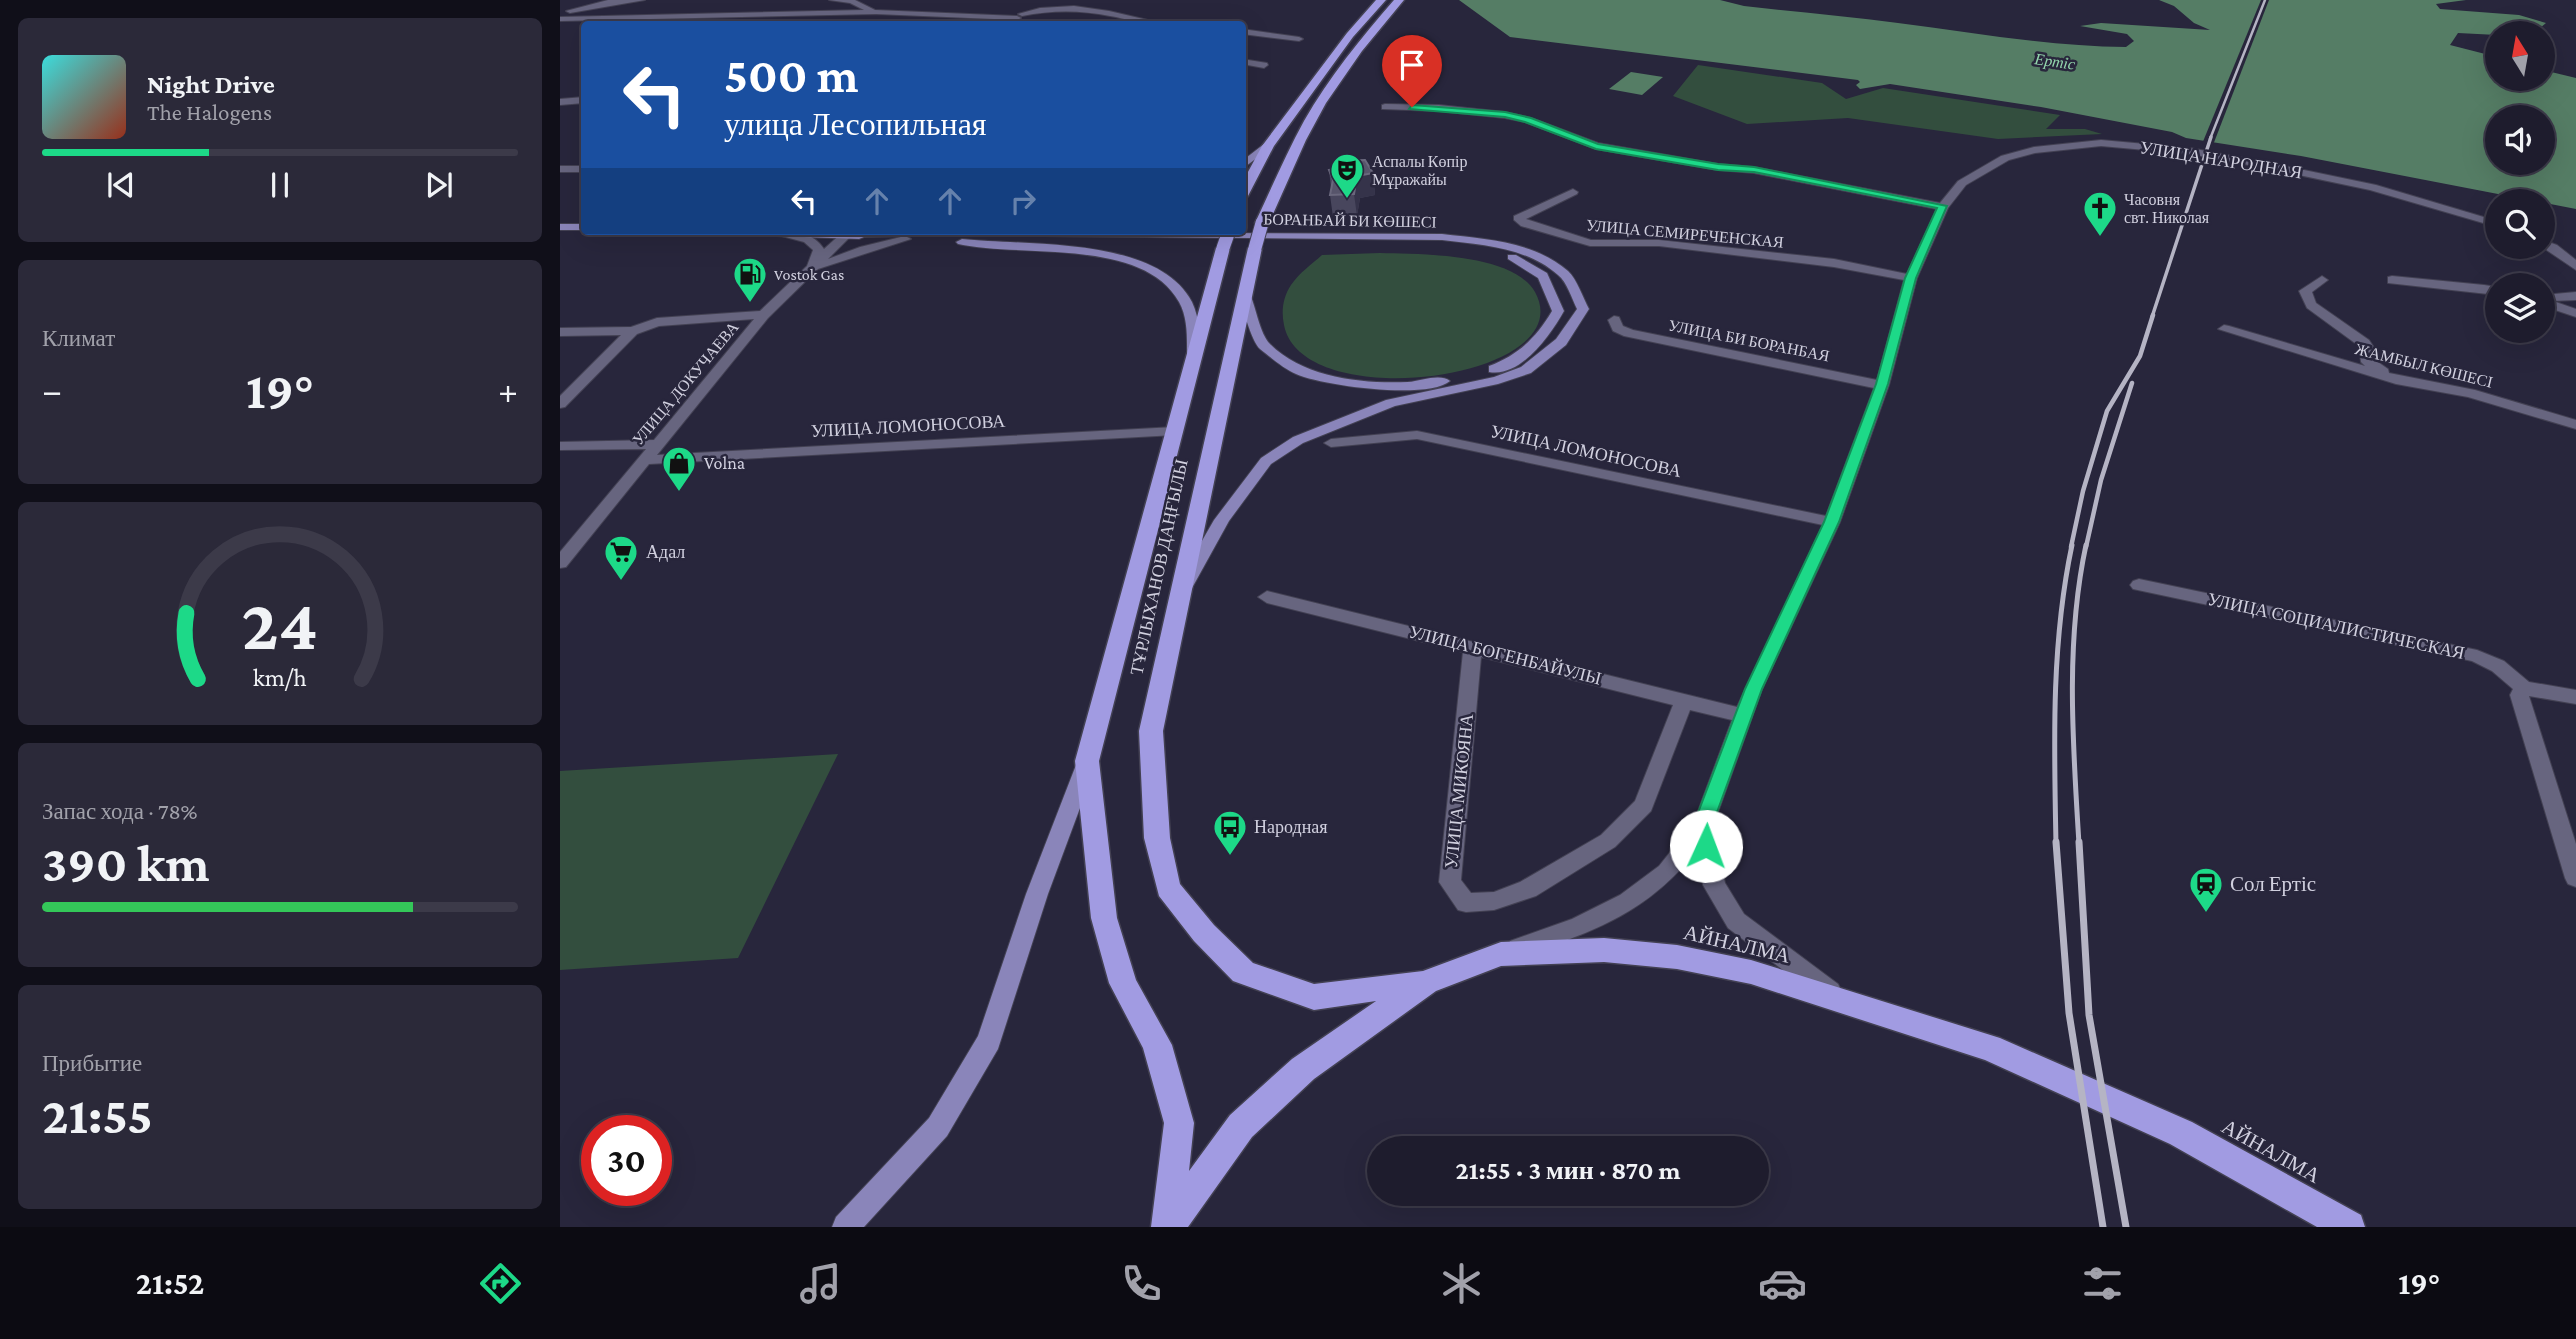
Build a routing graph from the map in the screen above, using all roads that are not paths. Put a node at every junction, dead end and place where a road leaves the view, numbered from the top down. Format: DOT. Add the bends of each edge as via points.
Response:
graph roads {
  1 [pos="618,0"];
  2 [pos="641,0"];
  3 [pos="833,0"];
  4 [pos="1034,0"];
  5 [pos="1381,0"];
  6 [pos="1399,0"];
  7 [pos="602,5"];
  8 [pos="876,12"];
  9 [pos="561,17"];
  10 [pos="1017,19"];
  11 [pos="1147,21"];
  12 [pos="1246,32"];
  13 [pos="1299,39"];
  14 [pos="1246,62"];
  15 [pos="1264,65"];
  16 [pos="581,100"];
  17 [pos="560,102"];
  18 [pos="1385,107"];
  19 [pos="1268,146"];
  20 [pos="1246,163"];
  21 [pos="560,169"];
  22 [pos="581,169"];
  23 [pos="1246,188"];
  24 [pos="1573,192"];
  25 [pos="1942,206"];
  26 [pos="2485,220"];
  27 [pos="560,227"];
  28 [pos="581,228"];
  29 [pos="792,235"];
  30 [pos="846,235"];
  31 [pos="867,235"];
  32 [pos="916,235"];
  33 [pos="1166,235"];
  34 [pos="1246,235"];
  35 [pos="950,236"];
  36 [pos="905,239"];
  37 [pos="1226,239"];
  38 [pos="2555,249"];
  39 [pos="2576,266"];
  40 [pos="803,276"];
  41 [pos="1911,278"];
  42 [pos="2322,280"];
  43 [pos="2392,280"];
  44 [pos="2485,288"];
  45 [pos="1244,293"];
  46 [pos="2576,296"];
  47 [pos="2555,299"];
  48 [pos="2555,305"];
  49 [pos="2576,313"];
  50 [pos="764,316"];
  51 [pos="1614,320"];
  52 [pos="2224,329"];
  53 [pos="632,331"];
  54 [pos="560,332"];
  55 [pos="1194,360"];
  56 [pos="1492,375"];
  57 [pos="2401,380"];
  58 [pos="1882,384"];
  59 [pos="560,404"];
  60 [pos="2576,425"];
  61 [pos="1175,431"];
  62 [pos="1331,443"];
  63 [pos="656,444"];
  64 [pos="560,446"];
  65 [pos="643,460"];
  66 [pos="1832,522"];
  67 [pos="560,563"];
  68 [pos="2139,584"];
  69 [pos="1180,597"];
  70 [pos="1267,597"];
  71 [pos="1473,647"];
  72 [pos="2524,688"];
  73 [pos="2576,696"];
  74 [pos="1684,700"];
  75 [pos="1743,716"];
  76 [pos="1087,761"];
  77 [pos="1703,826"];
  78 [pos="2576,878"];
  79 [pos="1502,954"];
  80 [pos="1426,982"];
  81 [pos="1841,1001"];
  82 [pos="846,1227"];
  83 [pos="1167,1227"];
  84 [pos="2349,1227"];
  1 -- 7 [label="street"];
  2 -- 7 [label="street"];
  3 -- 8 [label="street" via="851,1"];
  4 -- 10 [label="street"];
  5 -- 19 [label="highway"];
  6 -- 45 [label="highway, ТҰРЛЫХАНОВ ДАҢҒЫЛЫ, bridge" via="1337,81 1301,138 1262,223"];
  7 -- 9 [label="street"];
  8 -- 9 [label="street"];
  8 -- 10 [label="street"];
  10 -- 11 [label="street" via="1047,8 1080,7"];
  12 -- 13 [label="street"];
  14 -- 15 [label="street"];
  16 -- 17 [label="street"];
  18 -- 25 [label="street" via="1505,115 1596,146"];
  19 -- 20 [label="main road"];
  19 -- 23 [label="highway"];
  21 -- 22 [label="street"];
  24 -- 41 [label="street, УЛИЦА СЕМИРЕЧЕНСКАЯ" via="1520,216 1520,220 1590,243 1659,243 1834,262"];
  25 -- 26 [label="street, УЛИЦА НАРОДНАЯ" via="1962,184 2005,158 2101,143 2190,151 2295,171 2372,187"];
  25 -- 41 [label="street, УЛИЦА НАРОДНАЯ"];
  27 -- 28 [label="main road"];
  29 -- 40 [label="street" via="806,237 820,250"];
  30 -- 40 [label="street, УЛИЦА ДОКУЧАЕВА"];
  31 -- 36 [label="main road, БОРАНБАЙ БИ КӨШЕСІ"];
  32 -- 35 [label="main road, БОРАНБАЙ БИ КӨШЕСІ"];
  33 -- 35 [label="main road, БОРАНБАЙ БИ КӨШЕСІ"];
  34 -- 56 [label="main road, БОРАНБАЙ БИ КӨШЕСІ" via="1441,237 1531,253 1565,274 1583,309 1561,342 1526,370"];
  35 -- 36 [label="main road, БОРАНБАЙ БИ КӨШЕСІ"];
  35 -- 55 [label="main road" via="1078,252 1149,268 1184,299 1192,321"];
  35 -- 56 [label="main road, БОРАНБАЙ БИ КӨШЕСІ" via="1378,242 1487,250 1518,259 1543,276 1558,311 1543,337"];
  36 -- 40 [label="street" via="832,260"];
  37 -- 55 [label="highway, ТҰРЛЫХАНОВ ДАҢҒЫЛЫ"];
  38 -- 39 [label="street"];
  40 -- 50 [label="street, УЛИЦА ДОКУЧАЕВА"];
  41 -- 58 [label="street, УЛИЦА НАРОДНАЯ"];
  42 -- 57 [label="street" via="2305,291 2311,306 2364,343 2368,362"];
  43 -- 44 [label="street"];
  45 -- 56 [label="main road" via="1263,345 1300,371 1352,384 1408,386"];
  45 -- 69 [label="highway, ТҰРЛЫХАНОВ ДАҢҒЫЛЫ"];
  46 -- 47 [label="street"];
  48 -- 49 [label="street"];
  50 -- 53 [label="street" via="657,322"];
  50 -- 63 [label="street, УЛИЦА ДОКУЧАЕВА"];
  51 -- 58 [label="street, УЛИЦА БИ БОРАНБАЯ" via="1629,334"];
  52 -- 57 [label="street, ЖАМБЫЛ КӨШЕСІ"];
  53 -- 54 [label="street"];
  53 -- 59 [label="street"];
  55 -- 61 [label="highway, ТҰРЛЫХАНОВ ДАҢҒЫЛЫ"];
  56 -- 69 [label="main road" via="1391,403 1298,440 1266,461 1222,520"];
  57 -- 60 [label="street, ЖАМБЫЛ КӨШЕСІ" via="2470,393"];
  58 -- 66 [label="street, УЛИЦА НАРОДНАЯ"];
  61 -- 65 [label="street, УЛИЦА ЛОМОНОСОВА"];
  61 -- 76 [label="highway, ТҰРЛЫХАНОВ ДАҢҒЫЛЫ"];
  62 -- 66 [label="street, УЛИЦА ЛОМОНОСОВА" via="1417,435"];
  63 -- 64 [label="street"];
  63 -- 65 [label="street, УЛИЦА ДОКУЧАЕВА"];
  65 -- 67 [label="street, УЛИЦА ДОКУЧАЕВА"];
  66 -- 75 [label="street, УЛИЦА НАРОДНАЯ"];
  68 -- 72 [label="street, УЛИЦА СОЦИАЛИСТИЧЕСКАЯ" via="2477,656 2498,666"];
  69 -- 80 [label="highway, ТҰРЛЫХАНОВ ДАҢҒЫЛЫ" via="1151,731 1157,838 1168,888 1243,972 1314,997"];
  70 -- 71 [label="street, УЛИЦА БОГЕНБАЙУЛЫ"];
  71 -- 74 [label="street, УЛИЦА БОГЕНБАЙУЛЫ"];
  71 -- 74 [label="street, УЛИЦА МИКОЯНА" via="1450,882 1466,903 1494,901 1528,889 1608,841 1644,805"];
  72 -- 73 [label="street"];
  72 -- 78 [label="street" via="2519,695"];
  74 -- 75 [label="street, УЛИЦА БОГЕНБАЙУЛЫ"];
  75 -- 77 [label="street, УЛИЦА НАРОДНАЯ"];
  76 -- 82 [label="main road" via="989,1041 938,1127"];
  76 -- 83 [label="highway, ТҰРЛЫХАНОВ ДАҢҒЫЛЫ" via="1104,918 1123,983 1157,1045 1178,1123"];
  77 -- 79 [label="street, УЛИЦА НАРОДНАЯ" via="1667,872 1628,902 1580,926"];
  77 -- 81 [label="street" via="1714,885 1737,922"];
  79 -- 80 [label="highway, АЙНАЛМА"];
  79 -- 81 [label="highway, АЙНАЛМА" via="1604,950 1677,957 1751,972"];
  80 -- 83 [label="highway, АЙНАЛМА" via="1303,1069 1241,1126"];
  81 -- 84 [label="highway, АЙНАЛМА" via="1990,1048 2181,1133"];
}
